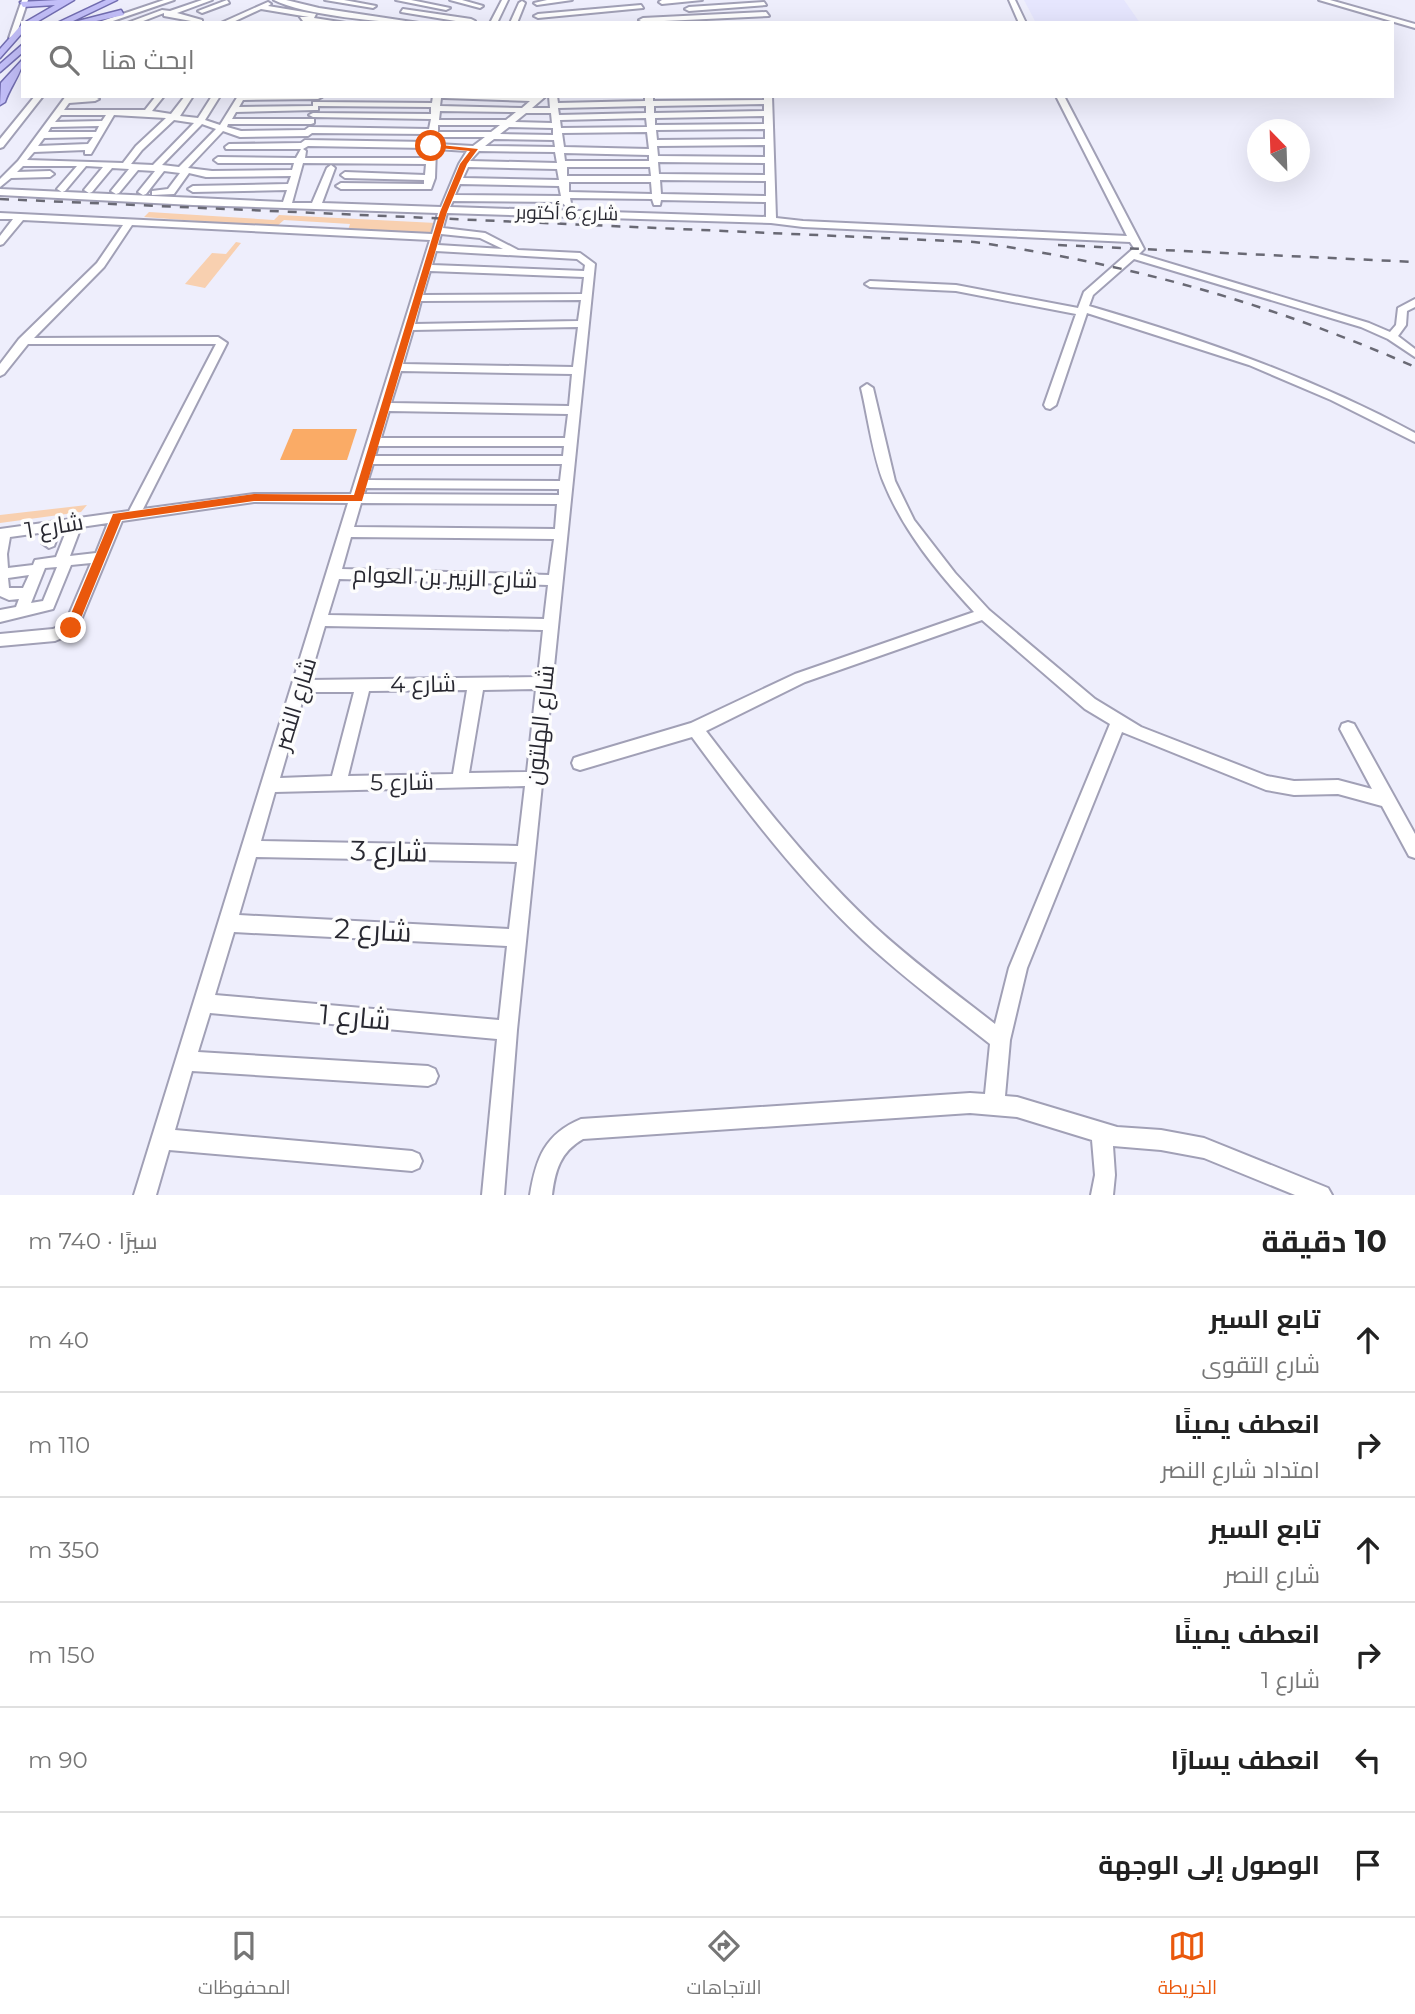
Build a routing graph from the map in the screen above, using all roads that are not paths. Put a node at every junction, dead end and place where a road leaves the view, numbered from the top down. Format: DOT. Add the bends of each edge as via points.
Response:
graph roads {
  1 [pos="70,0"];
  2 [pos="113,0"];
  3 [pos="130,0"];
  4 [pos="171,0"];
  5 [pos="209,0"];
  6 [pos="277,0"];
  7 [pos="315,0"];
  8 [pos="328,0"];
  9 [pos="381,0"];
  10 [pos="399,0"];
  11 [pos="453,0"];
  12 [pos="505,0"];
  13 [pos="569,0"];
  14 [pos="702,0"];
  15 [pos="1012,0"];
  16 [pos="1322,0"];
  17 [pos="225,1"];
  18 [pos="520,1"];
  19 [pos="664,1"];
  20 [pos="24,2"];
  21 [pos="764,2"];
  22 [pos="303,6"];
  23 [pos="373,6"];
  24 [pos="479,6"];
  25 [pos="238,8"];
  26 [pos="384,8"];
  27 [pos="255,9"];
  28 [pos="537,9"];
  29 [pos="397,10"];
  30 [pos="652,11"];
  31 [pos="121,13"];
  32 [pos="170,13"];
  33 [pos="641,14"];
  34 [pos="362,15"];
  35 [pos="330,16"];
  36 [pos="184,17"];
  37 [pos="271,17"];
  38 [pos="285,17"];
  39 [pos="766,19"];
  40 [pos="32,21"];
  41 [pos="66,21"];
  42 [pos="83,21"];
  43 [pos="85,21"];
  44 [pos="103,21"];
  45 [pos="135,21"];
  46 [pos="149,21"];
  47 [pos="175,21"];
  48 [pos="195,21"];
  49 [pos="201,21"];
  50 [pos="228,21"];
  51 [pos="308,21"];
  52 [pos="355,21"];
  53 [pos="402,21"];
  54 [pos="465,21"];
  55 [pos="494,21"];
  56 [pos="514,21"];
  57 [pos="574,21"];
  58 [pos="1022,21"];
  59 [pos="1415,26"];
  60 [pos="21,28"];
  61 [pos="12,36"];
  62 [pos="21,49"];
  63 [pos="0,53"];
  64 [pos="21,64"];
  65 [pos="0,69"];
  66 [pos="37,98"];
  67 [pos="158,98"];
  68 [pos="188,98"];
  69 [pos="215,98"];
  70 [pos="241,98"];
  71 [pos="246,98"];
  72 [pos="541,98"];
  73 [pos="567,98"];
  74 [pos="1061,98"];
  75 [pos="68,99"];
  76 [pos="95,99"];
  77 [pos="767,99"];
  78 [pos="393,100"];
  79 [pos="649,101"];
  80 [pos="0,102"];
  81 [pos="110,109"];
  82 [pos="234,110"];
  83 [pos="524,111"];
  84 [pos="58,112"];
  85 [pos="147,113"];
  86 [pos="313,113"];
  87 [pos="766,113"];
  88 [pos="650,115"];
  89 [pos="434,116"];
  90 [pos="174,117"];
  91 [pos="200,121"];
  92 [pos="105,123"];
  93 [pos="508,124"];
  94 [pos="49,125"];
  95 [pos="224,125"];
  96 [pos="557,125"];
  97 [pos="767,126"];
  98 [pos="651,129"];
  99 [pos="99,134"];
  100 [pos="240,134"];
  101 [pos="41,135"];
  102 [pos="493,135"];
  103 [pos="768,142"];
  104 [pos="0,145"];
  105 [pos="304,145"];
  106 [pos="431,146"];
  107 [pos="92,147"];
  108 [pos="229,147"];
  109 [pos="31,149"];
  110 [pos="475,149"];
  111 [pos="653,152"];
  112 [pos="218,160"];
  113 [pos="769,160"];
  114 [pos="431,161"];
  115 [pos="60,162"];
  116 [pos="83,162"];
  117 [pos="20,163"];
  118 [pos="110,164"];
  119 [pos="463,164"];
  120 [pos="131,165"];
  121 [pos="563,165"];
  122 [pos="298,167"];
  123 [pos="159,168"];
  124 [pos="331,168"];
  125 [pos="348,168"];
  126 [pos="184,170"];
  127 [pos="207,173"];
  128 [pos="50,174"];
  129 [pos="10,175"];
  130 [pos="655,178"];
  131 [pos="770,178"];
  132 [pos="456,181"];
  133 [pos="565,181"];
  134 [pos="430,182"];
  135 [pos="341,186"];
  136 [pos="292,187"];
  137 [pos="0,188"];
  138 [pos="37,188"];
  139 [pos="62,189"];
  140 [pos="89,190"];
  141 [pos="116,191"];
  142 [pos="143,192"];
  143 [pos="656,196"];
  144 [pos="566,197"];
  145 [pos="771,199"];
  146 [pos="286,205"];
  147 [pos="446,205"];
  148 [pos="316,206"];
  149 [pos="332,207"];
  150 [pos="567,212"];
  151 [pos="658,215"];
  152 [pos="0,216"];
  153 [pos="22,216"];
  154 [pos="771,220"];
  155 [pos="129,222"];
  156 [pos="437,239"];
  157 [pos="1134,239"];
  158 [pos="0,242"];
  159 [pos="517,252"];
  160 [pos="1134,257"];
  161 [pos="428,268"];
  162 [pos="589,274"];
  163 [pos="870,284"];
  164 [pos="586,297"];
  165 [pos="419,298"];
  166 [pos="1415,302"];
  167 [pos="1082,310"];
  168 [pos="583,324"];
  169 [pos="410,327"];
  170 [pos="1392,337"];
  171 [pos="23,341"];
  172 [pos="1415,354"];
  173 [pos="398,367"];
  174 [pos="579,371"];
  175 [pos="0,372"];
  176 [pos="867,388"];
  177 [pos="1050,405"];
  178 [pos="386,407"];
  179 [pos="574,410"];
  180 [pos="1415,439"];
  181 [pos="375,442"];
  182 [pos="571,442"];
  183 [pos="370,460"];
  184 [pos="569,460"];
  185 [pos="360,491"];
  186 [pos="565,492"];
  187 [pos="134,514"];
  188 [pos="117,517"];
  189 [pos="77,522"];
  190 [pos="55,525"];
  191 [pos="348,532"];
  192 [pos="2,533"];
  193 [pos="561,534"];
  194 [pos="49,544"];
  195 [pos="101,558"];
  196 [pos="64,561"];
  197 [pos="38,569"];
  198 [pos="2,574"];
  199 [pos="335,574"];
  200 [pos="556,580"];
  201 [pos="28,593"];
  202 [pos="21,612"];
  203 [pos="984,614"];
  204 [pos="0,616"];
  205 [pos="321,620"];
  206 [pos="551,625"];
  207 [pos="0,640"];
  208 [pos="545,683"];
  209 [pos="476,684"];
  210 [pos="362,685"];
  211 [pos="301,686"];
  212 [pos="1118,723"];
  213 [pos="695,729"];
  214 [pos="1348,729"];
  215 [pos="580,763"];
  216 [pos="534,779"];
  217 [pos="460,781"];
  218 [pos="338,783"];
  219 [pos="270,785"];
  220 [pos="1388,800"];
  221 [pos="251,849"];
  222 [pos="1415,850"];
  223 [pos="526,854"];
  224 [pos="228,923"];
  225 [pos="517,938"];
  226 [pos="204,1003"];
  227 [pos="507,1030"];
  228 [pos="1000,1040"];
  229 [pos="188,1061"];
  230 [pos="428,1076"];
  231 [pos="994,1104"];
  232 [pos="1102,1134"];
  233 [pos="162,1139"];
  234 [pos="412,1161"];
  235 [pos="145,1195"];
  236 [pos="493,1195"];
  237 [pos="541,1195"];
  238 [pos="1102,1195"];
  239 [pos="1321,1195"];
  1 -- 20 [label="main road"];
  1 -- 40 [label="main road"];
  2 -- 41 [label="main road"];
  3 -- 42 [label="main road"];
  4 -- 31 [label="street"];
  5 -- 32 [label="street"];
  6 -- 22 [label="street"];
  6 -- 27 [label="street"];
  7 -- 22 [label="street"];
  8 -- 23 [label="street"];
  9 -- 23 [label="street"];
  10 -- 24 [label="street"];
  11 -- 24 [label="street"];
  12 -- 55 [label="street"];
  13 -- 28 [label="street"];
  14 -- 19 [label="street"];
  15 -- 58 [label="street"];
  16 -- 59 [label="street"];
  17 -- 25 [label="street"];
  17 -- 36 [label="street"];
  18 -- 28 [label="street"];
  18 -- 56 [label="street"];
  19 -- 30 [label="street"];
  20 -- 61 [label="street"];
  21 -- 30 [label="street"];
  21 -- 39 [label="street"];
  22 -- 34 [label="street"];
  22 -- 38 [label="street"];
  23 -- 26 [label="street"];
  23 -- 34 [label="street"];
  25 -- 27 [label="street"];
  25 -- 49 [label="street"];
  27 -- 38 [label="street"];
  27 -- 50 [label="street"];
  28 -- 33 [label="street"];
  29 -- 54 [label="street"];
  30 -- 33 [label="street"];
  31 -- 43 [label="main road"];
  31 -- 44 [label="street"];
  32 -- 36 [label="street"];
  32 -- 45 [label="street" via="162,11"];
  32 -- 46 [label="street"];
  33 -- 39 [label="street"];
  33 -- 57 [label="street"];
  34 -- 52 [label="street"];
  34 -- 53 [label="street"];
  35 -- 38 [label="street"];
  36 -- 47 [label="street"];
  36 -- 48 [label="street"];
  37 -- 38 [label="street"];
  38 -- 51 [label="street"];
  60 -- 61 [label="main road"];
  61 -- 63 [label="main road"];
  62 -- 65 [label="main road"];
  64 -- 80 [label="main road" via="6,83"];
  66 -- 104 [label="street"];
  67 -- 85 [label="street"];
  68 -- 90 [label="street"];
  69 -- 91 [label="street"];
  70 -- 82 [label="street"];
  71 -- 86 [label="street"];
  72 -- 83 [label="street, شارع النصر"];
  72 -- 96 [label="street"];
  73 -- 96 [label="street"];
  74 -- 157 [label="street"];
  75 -- 76 [label="street"];
  75 -- 84 [label="street"];
  77 -- 79 [label="street"];
  77 -- 87 [label="street"];
  78 -- 86 [label="street"];
  78 -- 89 [label="street"];
  79 -- 88 [label="street"];
  79 -- 96 [label="street"];
  81 -- 84 [label="street"];
  81 -- 85 [label="street"];
  81 -- 92 [label="street"];
  82 -- 86 [label="street"];
  82 -- 95 [label="street"];
  83 -- 89 [label="street"];
  83 -- 93 [label="street, شارع النصر"];
  83 -- 96 [label="street"];
  84 -- 94 [label="street"];
  85 -- 90 [label="street"];
  86 -- 89 [label="street"];
  86 -- 89 [label="street"];
  86 -- 95 [label="street"];
  86 -- 100 [label="street"];
  86 -- 105 [label="street"];
  87 -- 88 [label="street"];
  87 -- 97 [label="street"];
  88 -- 96 [label="street"];
  88 -- 98 [label="street"];
  89 -- 93 [label="street"];
  89 -- 102 [label="street"];
  89 -- 106 [label="street"];
  90 -- 91 [label="street"];
  90 -- 120 [label="street" via="146,140"];
  91 -- 95 [label="street"];
  91 -- 123 [label="street"];
  92 -- 94 [label="street"];
  92 -- 99 [label="street"];
  93 -- 96 [label="street"];
  93 -- 102 [label="street, شارع النصر"];
  94 -- 101 [label="street"];
  95 -- 100 [label="street"];
  95 -- 126 [label="street"];
  96 -- 98 [label="street"];
  96 -- 102 [label="street"];
  96 -- 110 [label="street"];
  96 -- 111 [label="street"];
  96 -- 121 [label="street"];
  97 -- 98 [label="street"];
  97 -- 103 [label="street"];
  98 -- 111 [label="street"];
  99 -- 101 [label="street"];
  99 -- 107 [label="street"];
  100 -- 108 [label="street"];
  101 -- 109 [label="street"];
  102 -- 110 [label="street, شارع النصر"];
  103 -- 111 [label="street"];
  103 -- 113 [label="street"];
  105 -- 106 [label="street"];
  105 -- 108 [label="street"];
  105 -- 122 [label="street"];
  106 -- 110 [label="street"];
  106 -- 114 [label="street"];
  107 -- 109 [label="street"];
  107 -- 116 [label="street"];
  108 -- 112 [label="street"];
  109 -- 117 [label="street"];
  110 -- 119 [label="street, شارع النصر"];
  111 -- 113 [label="street"];
  111 -- 121 [label="street"];
  111 -- 130 [label="street"];
  112 -- 122 [label="street"];
  112 -- 127 [label="street"];
  113 -- 131 [label="street"];
  114 -- 125 [label="street"];
  114 -- 134 [label="street"];
  115 -- 116 [label="street"];
  115 -- 117 [label="street"];
  115 -- 128 [label="street"];
  116 -- 118 [label="street"];
  116 -- 139 [label="street"];
  117 -- 129 [label="street"];
  118 -- 120 [label="street"];
  118 -- 140 [label="street"];
  119 -- 121 [label="street"];
  119 -- 132 [label="street, شارع النصر"];
  120 -- 123 [label="street"];
  120 -- 141 [label="street"];
  121 -- 133 [label="street"];
  122 -- 124 [label="street"];
  122 -- 125 [label="street"];
  122 -- 127 [label="street"];
  122 -- 136 [label="street"];
  123 -- 126 [label="street"];
  123 -- 142 [label="street"];
  124 -- 125 [label="street"];
  124 -- 148 [label="street"];
  125 -- 134 [label="street"];
  125 -- 135 [label="street"];
  126 -- 127 [label="street"];
  126 -- 142 [label="street" via="171,192"];
  127 -- 136 [label="street" via="191,191"];
  128 -- 129 [label="street"];
  128 -- 138 [label="street"];
  129 -- 137 [label="street"];
  130 -- 131 [label="street"];
  130 -- 133 [label="street"];
  130 -- 143 [label="street"];
  131 -- 145 [label="street"];
  132 -- 133 [label="street"];
  132 -- 147 [label="street, شارع النصر"];
  133 -- 144 [label="street"];
  134 -- 135 [label="street" via="421,189"];
  135 -- 149 [label="street"];
  136 -- 146 [label="street"];
  137 -- 138 [label="street"];
  137 -- 146 [label="street, شارع 6 أكتوبر"];
  138 -- 139 [label="street"];
  139 -- 140 [label="street"];
  140 -- 141 [label="street"];
  141 -- 142 [label="street"];
  143 -- 144 [label="street"];
  143 -- 145 [label="street"];
  143 -- 151 [label="street"];
  144 -- 147 [label="street"];
  144 -- 150 [label="street"];
  145 -- 154 [label="street"];
  146 -- 148 [label="street, شارع 6 أكتوبر"];
  147 -- 149 [label="street, شارع 6 أكتوبر"];
  147 -- 150 [label="street, شارع 6 أكتوبر"];
  147 -- 156 [label="street, شارع النصر"];
  148 -- 149 [label="street, شارع 6 أكتوبر"];
  150 -- 151 [label="street, شارع 6 أكتوبر"];
  151 -- 154 [label="street, شارع 6 أكتوبر"];
  152 -- 153 [label="street"];
  153 -- 155 [label="street"];
  153 -- 158 [label="street"];
  154 -- 157 [label="street, شارع 6 أكتوبر"];
  155 -- 156 [label="street"];
  155 -- 171 [label="street" via="98,270"];
  156 -- 159 [label="street"];
  156 -- 159 [label="street" via="482,235"];
  156 -- 161 [label="street, شارع النصر"];
  157 -- 160 [label="street" via="1139,249"];
  159 -- 162 [label="street, شارع الهلتون" via="585,257"];
  160 -- 167 [label="street" via="1091,291"];
  160 -- 170 [label="street"];
  161 -- 162 [label="street"];
  161 -- 165 [label="street, شارع النصر"];
  162 -- 164 [label="street, شارع الهلتون"];
  163 -- 167 [label="street" via="956,288"];
  164 -- 165 [label="street"];
  164 -- 168 [label="street, شارع الهلتون"];
  165 -- 169 [label="street, شارع النصر"];
  166 -- 170 [label="street" via="1402,310 1401,325"];
  167 -- 177 [label="street"];
  167 -- 180 [label="street" via="1260,364"];
  168 -- 169 [label="street"];
  168 -- 174 [label="street, شارع الهلتون"];
  169 -- 173 [label="street, شارع النصر"];
  170 -- 172 [label="street"];
  171 -- 175 [label="street"];
  171 -- 187 [label="street" via="222,343"];
  173 -- 174 [label="street"];
  173 -- 178 [label="street, شارع النصر"];
  174 -- 179 [label="street, شارع الهلتون"];
  176 -- 203 [label="street" via="896,500 950,577"];
  178 -- 179 [label="street"];
  178 -- 181 [label="street, شارع النصر"];
  179 -- 182 [label="street, شارع الهلتون"];
  181 -- 182 [label="street"];
  181 -- 183 [label="street, شارع النصر"];
  182 -- 184 [label="street, شارع الهلتون"];
  183 -- 184 [label="street"];
  183 -- 185 [label="street, شارع النصر"];
  184 -- 186 [label="street, شارع الهلتون"];
  185 -- 186 [label="street, شارع 1"];
  185 -- 187 [label="street, شارع 1" via="254,498"];
  185 -- 191 [label="street, شارع النصر"];
  186 -- 193 [label="street, شارع الهلتون"];
  187 -- 188 [label="street, شارع 1"];
  188 -- 189 [label="street, شارع 1"];
  188 -- 195 [label="street"];
  189 -- 190 [label="street, شارع 1"];
  189 -- 196 [label="street"];
  190 -- 192 [label="street, شارع 1"];
  190 -- 194 [label="street"];
  191 -- 193 [label="street"];
  191 -- 199 [label="street, شارع النصر"];
  192 -- 198 [label="street"];
  193 -- 200 [label="street, شارع الهلتون"];
  195 -- 196 [label="street"];
  195 -- 207 [label="street" via="74,623 66,631"];
  196 -- 197 [label="street" via="42,563"];
  196 -- 202 [label="street" via="52,601"];
  197 -- 198 [label="street"];
  197 -- 201 [label="street"];
  198 -- 201 [label="street" via="4,593"];
  199 -- 200 [label="street, شارع الزبير بن العوام"];
  199 -- 205 [label="street, شارع النصر"];
  200 -- 206 [label="street, شارع الهلتون"];
  201 -- 202 [label="street"];
  202 -- 204 [label="street"];
  203 -- 212 [label="street" via="1080,697"];
  203 -- 213 [label="street" via="800,678"];
  205 -- 206 [label="street"];
  205 -- 211 [label="street, شارع النصر"];
  206 -- 208 [label="street, شارع الهلتون"];
  208 -- 209 [label="street, شارع 4"];
  208 -- 216 [label="street, شارع الهلتون"];
  209 -- 210 [label="street, شارع 4"];
  209 -- 217 [label="street"];
  210 -- 211 [label="street, شارع 4"];
  210 -- 218 [label="street"];
  211 -- 219 [label="street, شارع النصر"];
  212 -- 220 [label="street" via="1266,783 1338,787"];
  212 -- 228 [label="street" via="1018,968"];
  213 -- 215 [label="street"];
  213 -- 228 [label="street" via="767,824 836,900 897,958"];
  214 -- 220 [label="street"];
  216 -- 217 [label="street, شارع 5"];
  216 -- 223 [label="street, شارع الهلتون"];
  217 -- 218 [label="street, شارع 5"];
  218 -- 219 [label="street, شارع 5"];
  219 -- 221 [label="street, شارع النصر"];
  220 -- 222 [label="street"];
  221 -- 223 [label="street, شارع 3"];
  221 -- 224 [label="street, شارع النصر"];
  223 -- 225 [label="street, شارع الهلتون"];
  224 -- 225 [label="street, شارع 2"];
  224 -- 226 [label="street, شارع النصر"];
  225 -- 227 [label="street, شارع الهلتون"];
  226 -- 227 [label="street, شارع 1"];
  226 -- 229 [label="street, شارع النصر"];
  227 -- 236 [label="street, شارع الهلتون"];
  228 -- 231 [label="street"];
  229 -- 230 [label="street"];
  229 -- 233 [label="street, شارع النصر"];
  231 -- 232 [label="street"];
  231 -- 237 [label="street" via="581,1129 553,1150"];
  232 -- 238 [label="street"];
  232 -- 239 [label="street" via="1204,1148"];
  233 -- 234 [label="street"];
  233 -- 235 [label="street, شارع النصر"];
}
